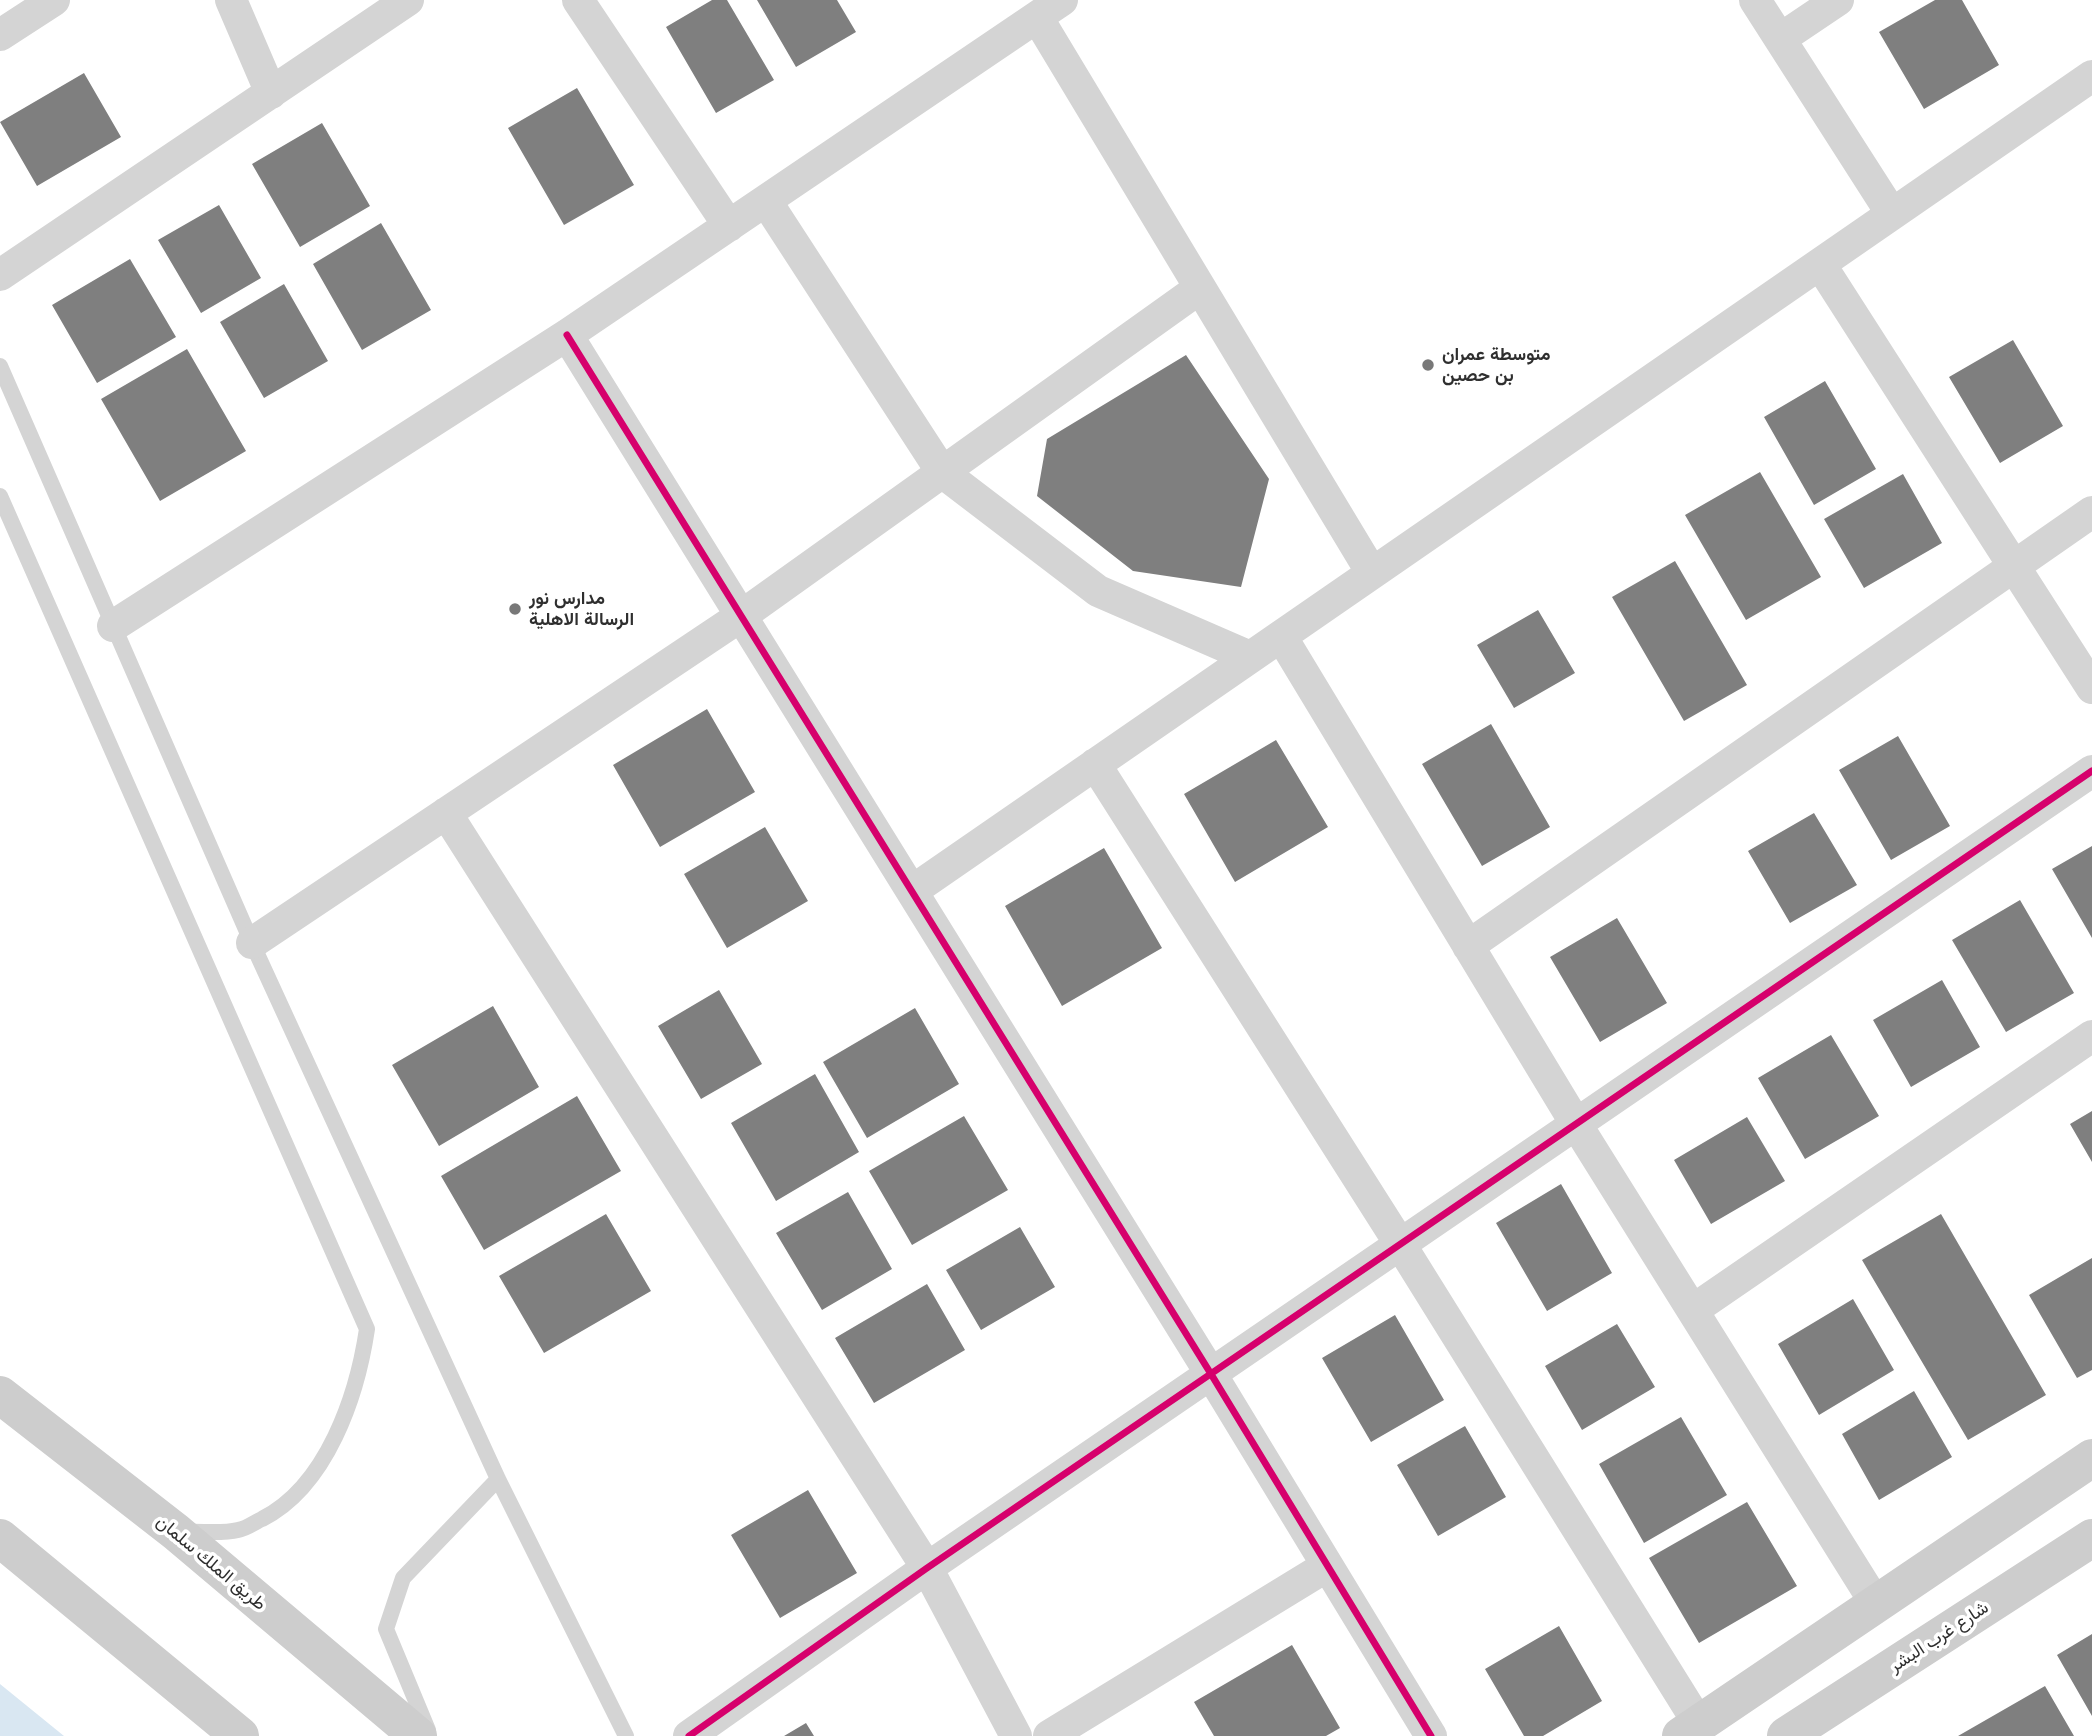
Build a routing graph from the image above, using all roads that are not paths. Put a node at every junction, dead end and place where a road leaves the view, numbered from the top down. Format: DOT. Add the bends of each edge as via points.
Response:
graph roads {
  1 [pos="54,0"];
  2 [pos="231,0"];
  3 [pos="408,0"];
  4 [pos="578,0"];
  5 [pos="1755,0"];
  6 [pos="1838,0"];
  7 [pos="1049,8"];
  8 [pos="0,35"];
  9 [pos="1780,39"];
  10 [pos="2092,76"];
  11 [pos="271,93"];
  12 [pos="766,201"];
  13 [pos="1892,214"];
  14 [pos="729,226"];
  15 [pos="1820,264"];
  16 [pos="0,275"];
  17 [pos="1200,288"];
  18 [pos="567,335"];
  19 [pos="0,366"];
  20 [pos="15,400"];
  21 [pos="0,408"];
  22 [pos="942,472"];
  23 [pos="0,496"];
  24 [pos="2092,512"];
  25 [pos="2014,565"];
  26 [pos="1372,573"];
  27 [pos="740,616"];
  28 [pos="113,626"];
  29 [pos="1281,636"];
  30 [pos="1250,657"];
  31 [pos="2092,688"];
  32 [pos="1095,764"];
  33 [pos="2092,771"];
  34 [pos="446,813"];
  35 [pos="912,891"];
  36 [pos="252,943"];
  37 [pos="1468,946"];
  38 [pos="2092,1035"];
  39 [pos="1576,1124"];
  40 [pos="1400,1244"];
  41 [pos="1693,1310"];
  42 [pos="1211,1374"];
  43 [pos="0,1395"];
  44 [pos="2092,1458"];
  45 [pos="498,1479"];
  46 [pos="176,1532"];
  47 [pos="0,1538"];
  48 [pos="2092,1538"];
  49 [pos="1327,1566"];
  50 [pos="927,1568"];
  51 [pos="1876,1604"];
  52 [pos="1690,1730"];
  53 [pos="240,1736"];
  54 [pos="418,1736"];
  55 [pos="430,1736"];
  56 [pos="626,1736"];
  57 [pos="689,1736"];
  58 [pos="1016,1736"];
  59 [pos="1049,1736"];
  60 [pos="1431,1736"];
  61 [pos="1786,1736"];
  1 -- 8 [label="street"];
  2 -- 11 [label="street"];
  3 -- 11 [label="street"];
  4 -- 14 [label="street"];
  5 -- 9 [label="street"];
  6 -- 9 [label="street"];
  7 -- 12 [label="street"];
  7 -- 17 [label="street"];
  9 -- 13 [label="street"];
  10 -- 13 [label="street"];
  11 -- 16 [label="street"];
  12 -- 14 [label="street"];
  12 -- 22 [label="street"];
  13 -- 15 [label="street"];
  14 -- 18 [label="street"];
  15 -- 25 [label="street"];
  15 -- 26 [label="street"];
  17 -- 22 [label="street"];
  17 -- 26 [label="street"];
  18 -- 27 [label="street"];
  18 -- 28 [label="street"];
  19 -- 20 [label="lane"];
  20 -- 21 [label="lane"];
  20 -- 28 [label="lane"];
  22 -- 27 [label="street"];
  22 -- 30 [label="street" via="1098,591"];
  23 -- 46 [label="lane" via="367,1329 362,1366 342,1426 317,1468 281,1509 240,1530"];
  24 -- 25 [label="street"];
  25 -- 31 [label="street"];
  25 -- 37 [label="street"];
  26 -- 29 [label="street"];
  27 -- 34 [label="street"];
  27 -- 35 [label="street"];
  28 -- 36 [label="lane"];
  29 -- 30 [label="street"];
  29 -- 37 [label="street"];
  30 -- 32 [label="street"];
  32 -- 35 [label="street"];
  32 -- 40 [label="street"];
  33 -- 39 [label="street"];
  34 -- 36 [label="street"];
  34 -- 50 [label="street"];
  35 -- 42 [label="street"];
  36 -- 45 [label="lane"];
  37 -- 39 [label="street"];
  38 -- 41 [label="street"];
  39 -- 40 [label="street"];
  39 -- 41 [label="street"];
  40 -- 42 [label="street"];
  40 -- 52 [label="street"];
  41 -- 51 [label="street"];
  42 -- 49 [label="street"];
  42 -- 50 [label="street"];
  43 -- 46 [label="main road, طريق الملك سلمان"];
  44 -- 51 [label="main road"];
  45 -- 55 [label="lane" via="403,1578 386,1629"];
  45 -- 56 [label="lane"];
  46 -- 54 [label="main road, طريق الملك سلمان"];
  47 -- 53 [label="main road"];
  48 -- 61 [label="main road, شارع غرب البشر"];
  49 -- 59 [label="street"];
  49 -- 60 [label="street"];
  50 -- 57 [label="street"];
  50 -- 58 [label="street"];
  51 -- 52 [label="main road"];
}
